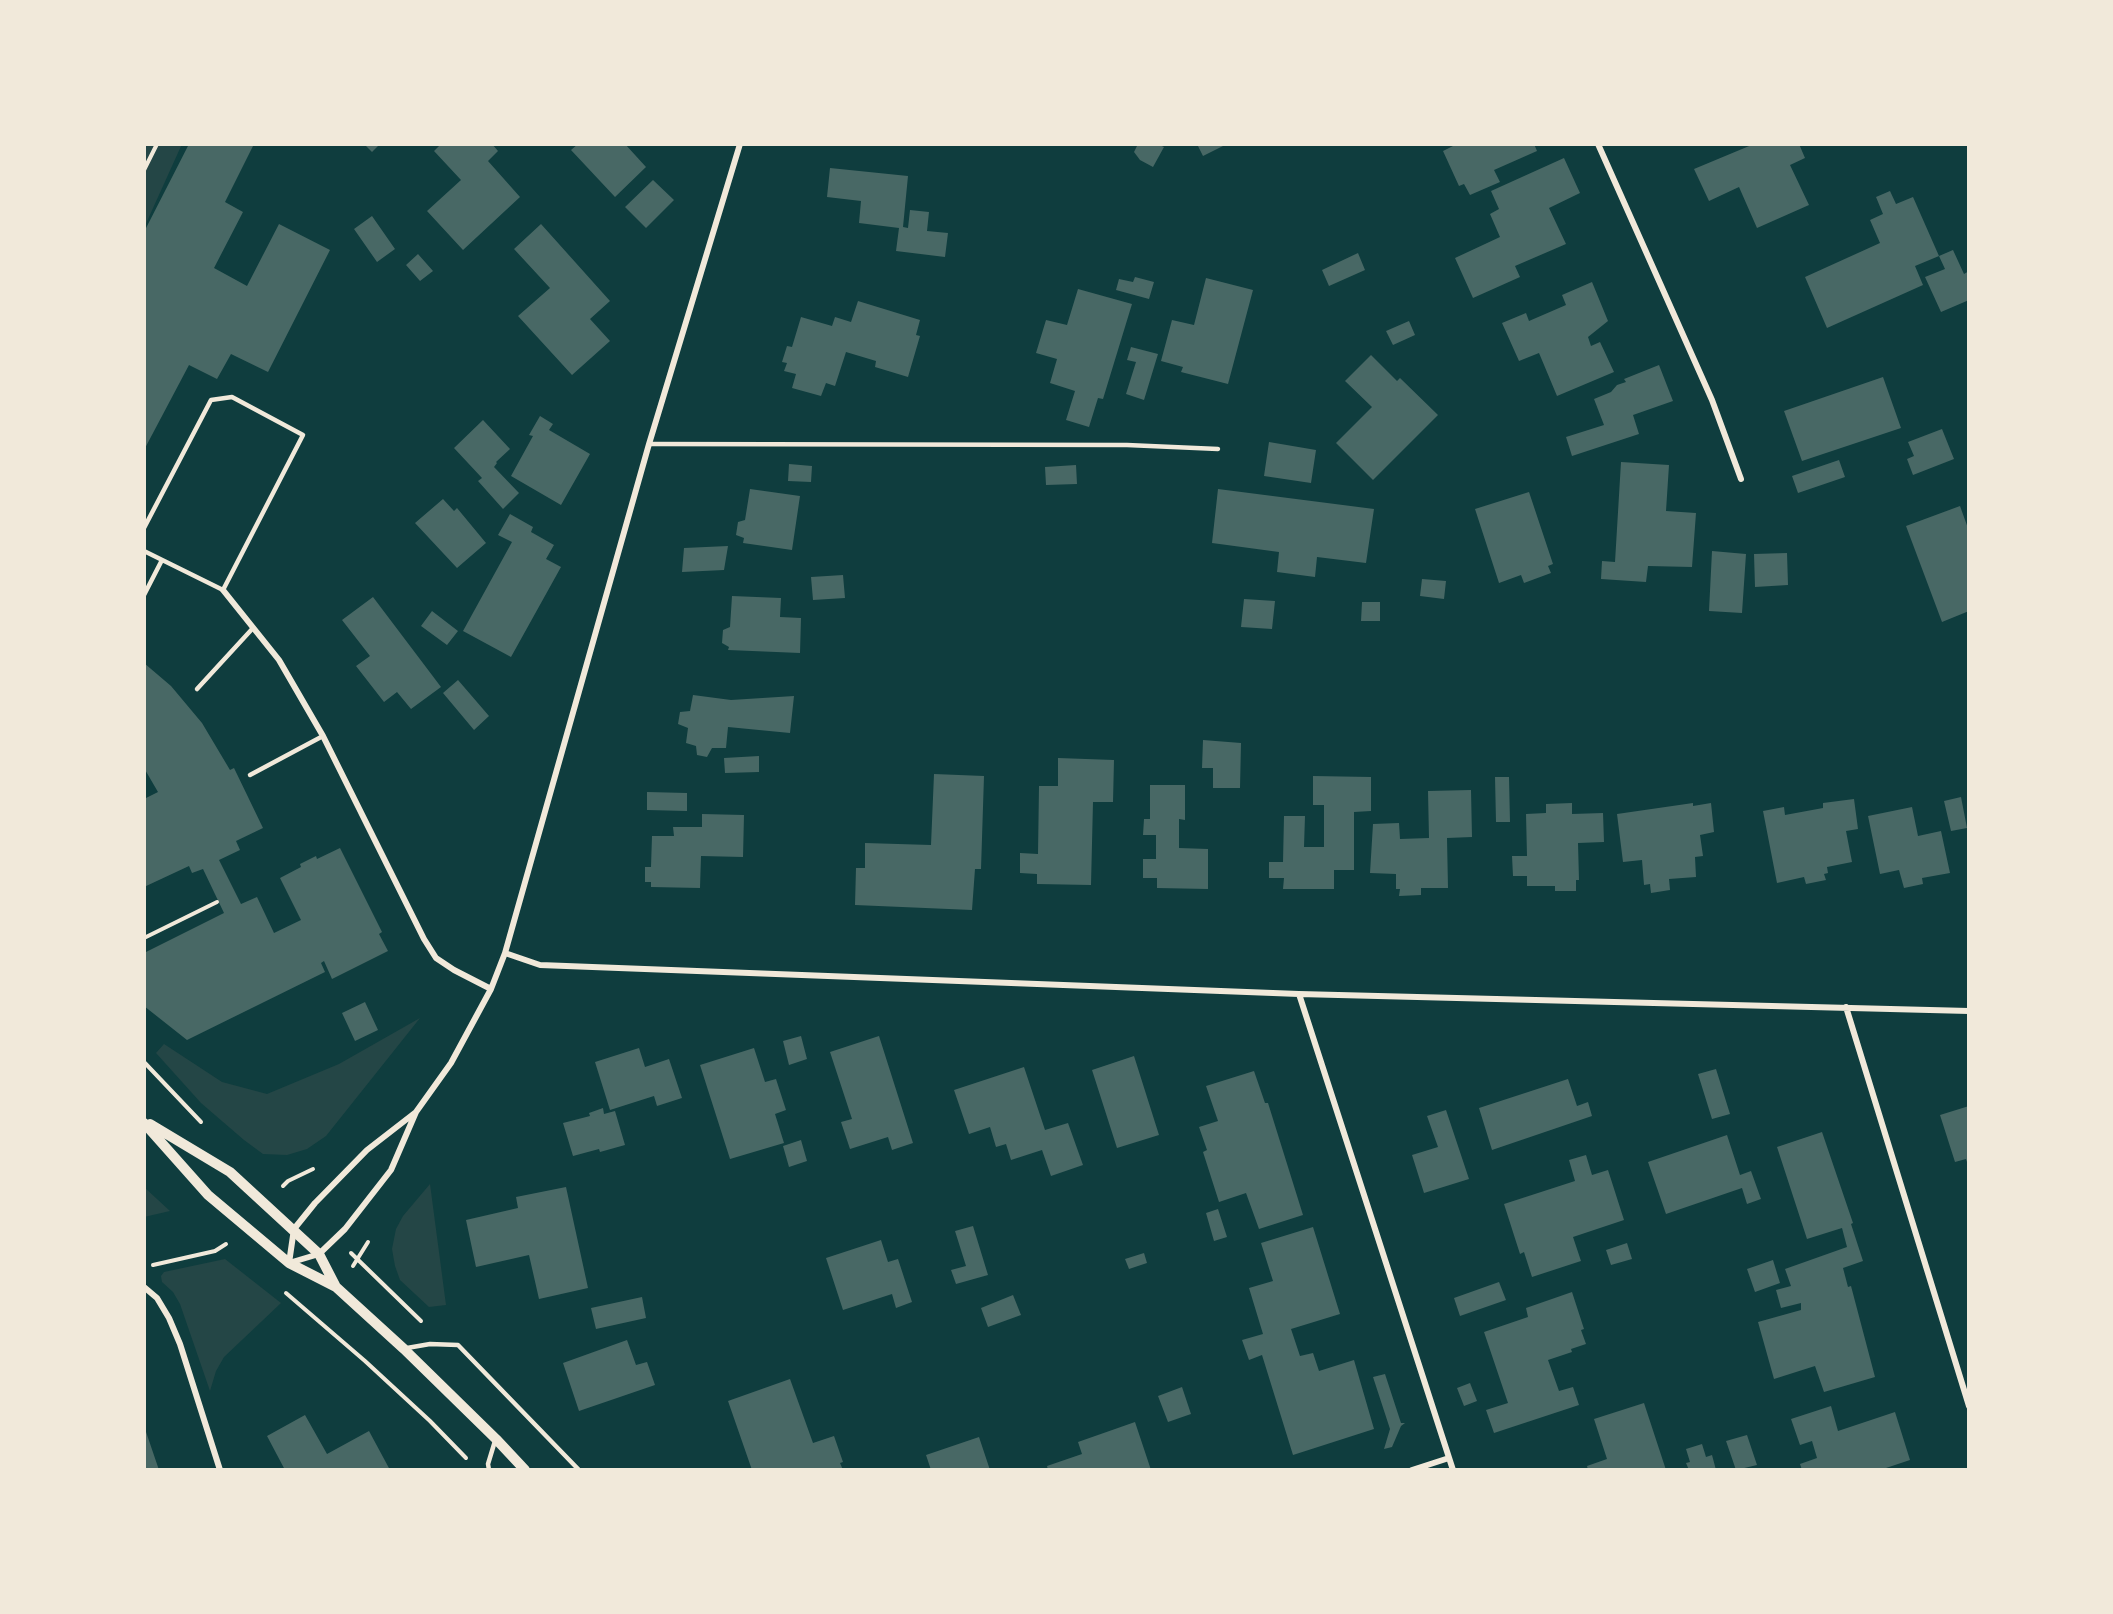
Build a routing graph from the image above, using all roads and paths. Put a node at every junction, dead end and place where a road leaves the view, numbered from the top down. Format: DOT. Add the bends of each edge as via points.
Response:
graph roads {
  1 [pos="157,144"];
  2 [pos="740,144"];
  3 [pos="1598,144"];
  4 [pos="144,170"];
  5 [pos="649,444"];
  6 [pos="1218,449"];
  7 [pos="1741,479"];
  8 [pos="144,528"];
  9 [pos="144,551"];
  10 [pos="162,560"];
  11 [pos="223,590"];
  12 [pos="144,595"];
  13 [pos="253,628"];
  14 [pos="197,688"];
  15 [pos="323,736"];
  16 [pos="250,775"];
  17 [pos="217,902"];
  18 [pos="144,939"];
  19 [pos="506,953"];
  20 [pos="491,989"];
  21 [pos="1299,994"];
  22 [pos="1846,1007"];
  23 [pos="1969,1011"];
  24 [pos="416,1112"];
  25 [pos="144,1122"];
  26 [pos="294,1229"];
  27 [pos="226,1244"];
  28 [pos="319,1254"];
  29 [pos="358,1259"];
  30 [pos="290,1263"];
  31 [pos="144,1267"];
  32 [pos="144,1287"];
  33 [pos="336,1287"];
  34 [pos="310,1313"];
  35 [pos="458,1345"];
  36 [pos="404,1349"];
  37 [pos="1969,1406"];
  38 [pos="496,1439"];
  39 [pos="1449,1458"];
  40 [pos="471,1463"];
  41 [pos="220,1470"];
  42 [pos="489,1470"];
  43 [pos="525,1470"];
  44 [pos="579,1470"];
  45 [pos="1412,1470"];
  46 [pos="1453,1470"];
  1 -- 4 [label="path"];
  2 -- 5 [label="street"];
  3 -- 7 [label="street" via="1712,400"];
  5 -- 6 [label="lane" via="1127,445"];
  5 -- 19 [label="street"];
  8 -- 11 [label="lane" via="211,400 232,397 303,435"];
  9 -- 10 [label="lane"];
  10 -- 11 [label="lane"];
  10 -- 12 [label="lane"];
  11 -- 13 [label="street"];
  13 -- 14 [label="lane"];
  13 -- 15 [label="street" via="279,660"];
  15 -- 16 [label="lane"];
  15 -- 20 [label="street" via="436,958"];
  17 -- 18 [label="path"];
  19 -- 20 [label="street"];
  19 -- 21 [label="street" via="540,965"];
  20 -- 24 [label="street" via="451,1063"];
  21 -- 22 [label="street"];
  21 -- 39 [label="street"];
  22 -- 23 [label="street"];
  22 -- 37 [label="street"];
  24 -- 26 [label="street" via="367,1150"];
  24 -- 28 [label="street" via="391,1170 345,1229"];
  25 -- 26 [label="street" via="230,1172"];
  25 -- 30 [label="street" via="208,1195"];
  26 -- 28 [label="street"];
  26 -- 30 [label="street"];
  27 -- 31 [label="path" via="215,1251"];
  28 -- 30 [label="street"];
  28 -- 33 [label="street"];
  29 -- 35 [label="path" via="421,1321"];
  30 -- 33 [label="street"];
  32 -- 41 [label="street" via="169,1317"];
  33 -- 36 [label="street"];
  34 -- 40 [label="path"];
  35 -- 36 [label="lane" via="430,1344"];
  35 -- 44 [label="lane"];
  36 -- 38 [label="street"];
  38 -- 42 [label="lane"];
  38 -- 43 [label="street"];
  39 -- 45 [label="street"];
  39 -- 46 [label="street"];
}
